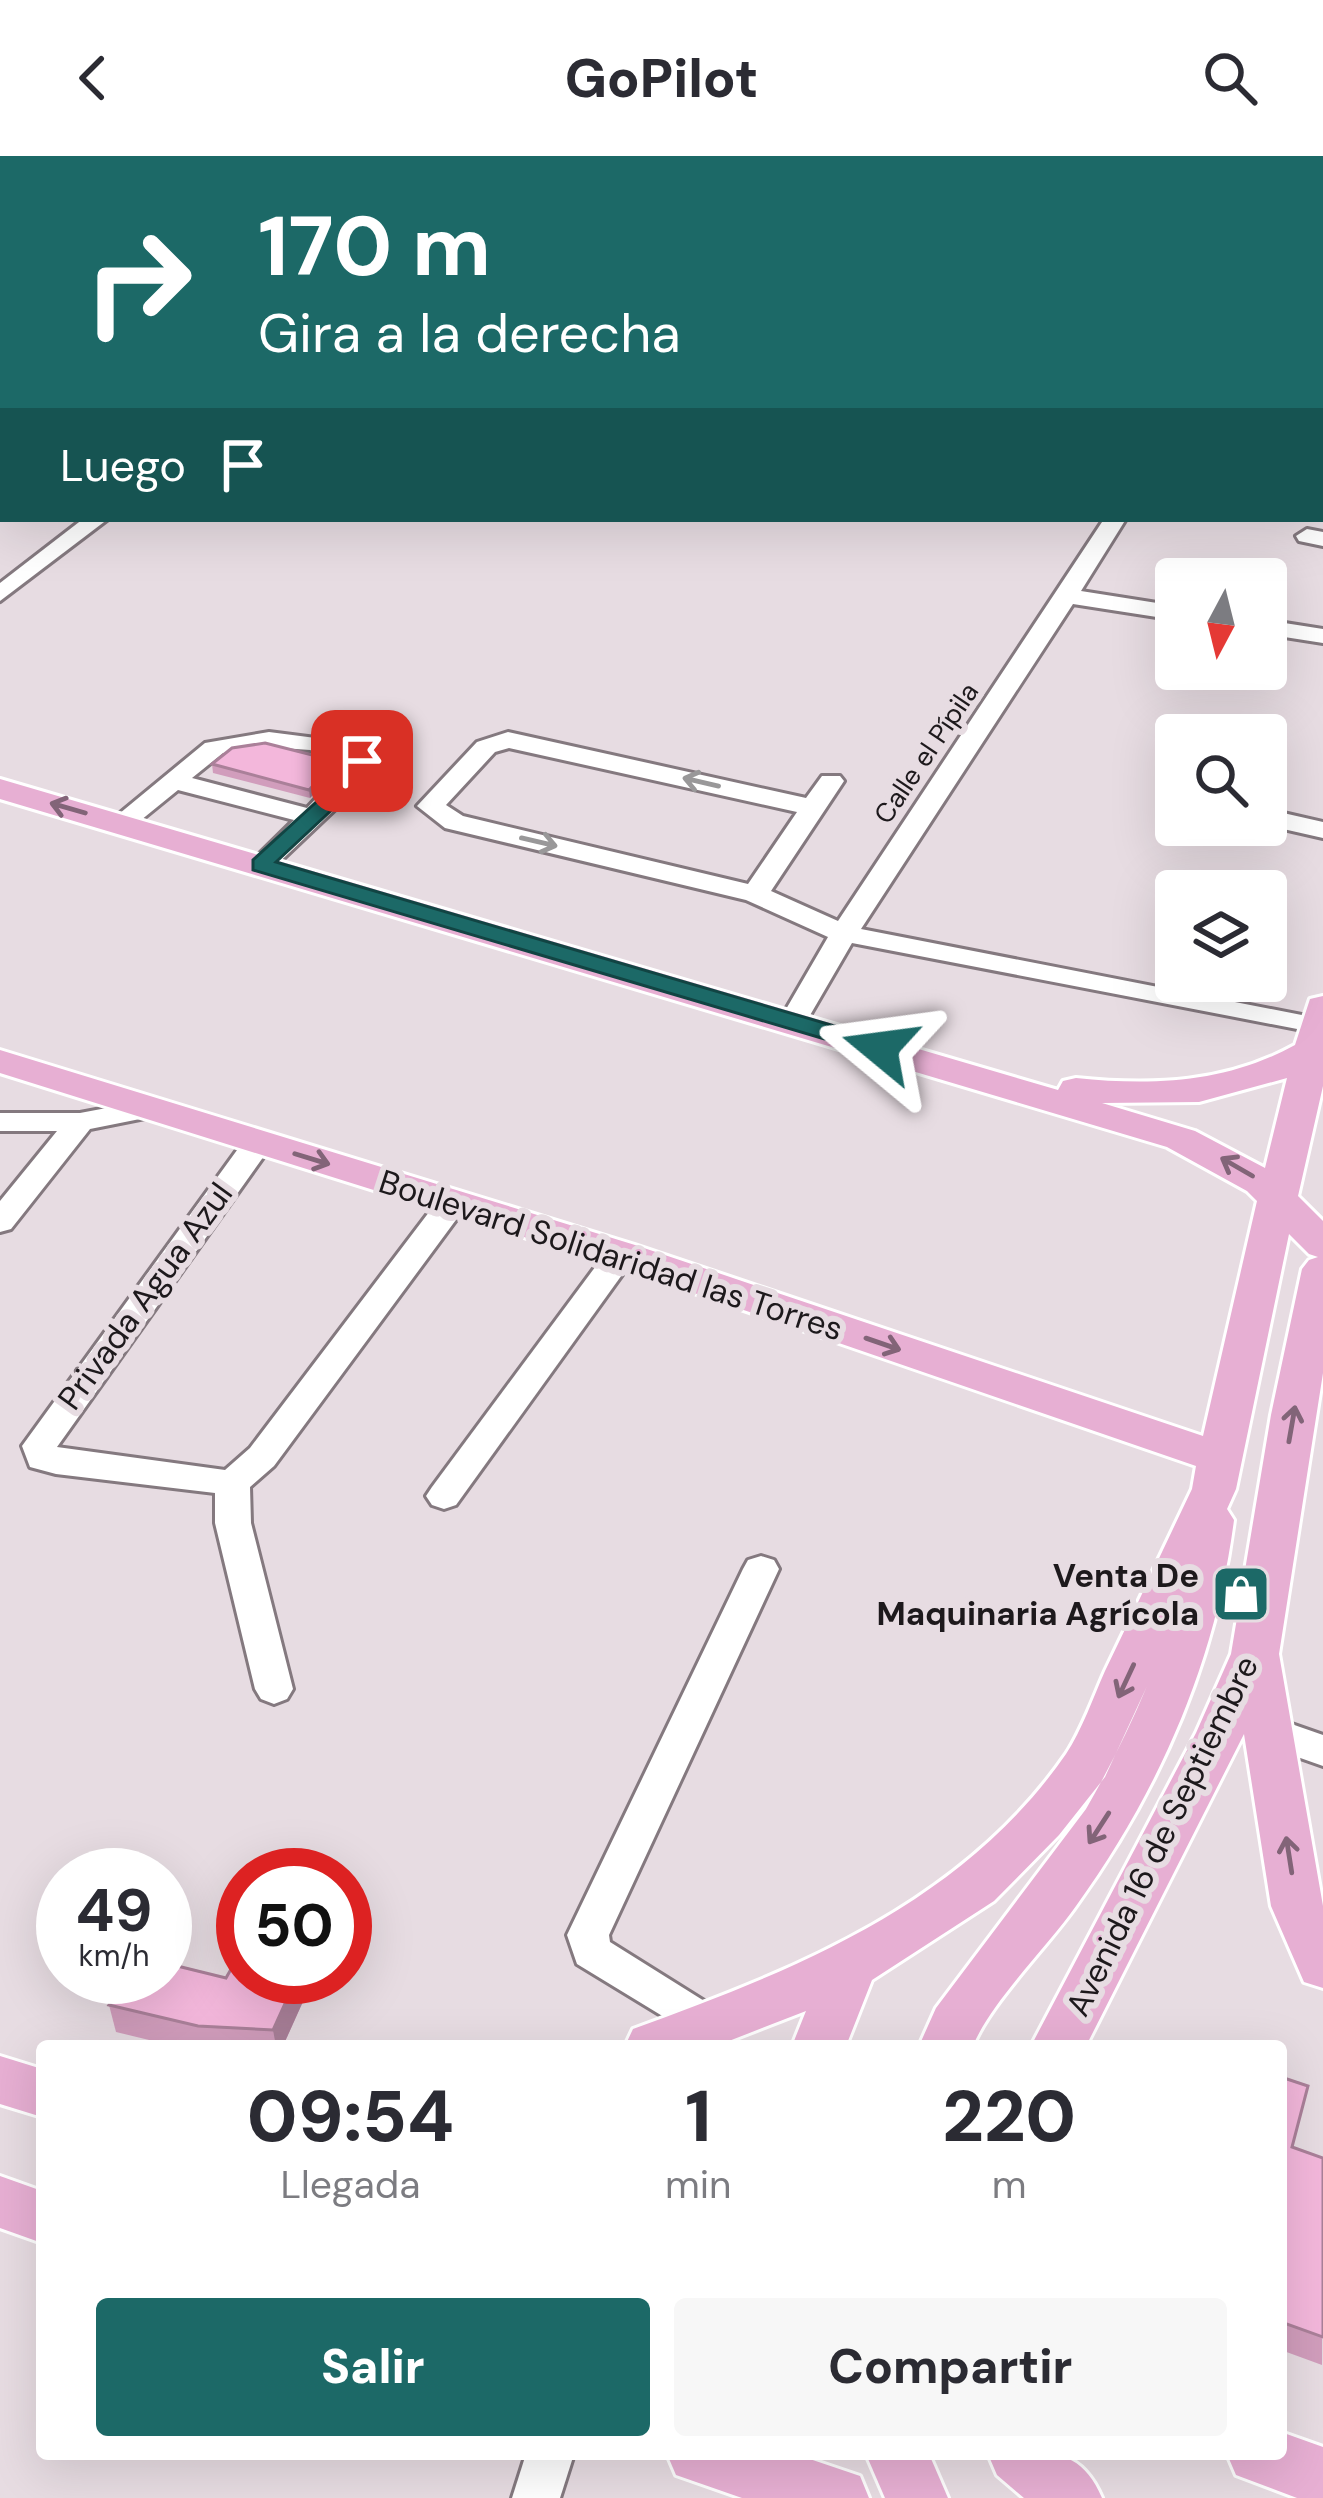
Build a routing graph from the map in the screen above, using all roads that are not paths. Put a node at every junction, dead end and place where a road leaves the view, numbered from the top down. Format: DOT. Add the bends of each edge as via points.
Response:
graph roads {
  1 [pos="93,522"];
  2 [pos="1113,522"];
  3 [pos="0,594"];
  4 [pos="1068,596"];
  5 [pos="1155,610"];
  6 [pos="1287,630"];
  7 [pos="1323,636"];
  8 [pos="173,781"];
  9 [pos="831,781"];
  10 [pos="0,789"];
  11 [pos="815,808"];
  12 [pos="309,816"];
  13 [pos="1287,822"];
  14 [pos="121,823"];
  15 [pos="1323,830"];
  16 [pos="261,865"];
  17 [pos="755,894"];
  18 [pos="841,933"];
  19 [pos="792,1023"];
  20 [pos="1318,1028"];
  21 [pos="925,1060"];
  22 [pos="0,1061"];
  23 [pos="149,1109"];
  24 [pos="0,1122"];
  25 [pos="80,1122"];
  26 [pos="259,1142"];
  27 [pos="1280,1199"];
  28 [pos="453,1202"];
  29 [pos="0,1222"];
  30 [pos="1323,1245"];
  31 [pos="621,1254"];
  32 [pos="1323,1269"];
  33 [pos="1217,1473"];
  34 [pos="232,1483"];
  35 [pos="444,1496"];
  36 [pos="761,1569"];
  37 [pos="1255,1654"];
  38 [pos="274,1689"];
  39 [pos="1266,1730"];
  40 [pos="1323,1751"];
  41 [pos="851,1966"];
  42 [pos="1323,1966"];
  43 [pos="710,2026"];
  44 [pos="669,2040"];
  45 [pos="821,2040"];
  46 [pos="949,2040"];
  47 [pos="1061,2040"];
  48 [pos="0,2080"];
  49 [pos="36,2091"];
  50 [pos="0,2202"];
  51 [pos="36,2215"];
  52 [pos="548,2460"];
  53 [pos="717,2460"];
  54 [pos="900,2460"];
  55 [pos="1025,2460"];
  56 [pos="1275,2460"];
  57 [pos="1323,2477"];
  58 [pos="536,2498"];
  59 [pos="838,2498"];
  60 [pos="917,2498"];
  61 [pos="1071,2498"];
  1 -- 3 [label="street"];
  2 -- 4 [label="street, Calle el Pípila"];
  4 -- 5 [label="street"];
  4 -- 18 [label="street, Calle el Pípila"];
  6 -- 7 [label="street"];
  8 -- 12 [label="street"];
  8 -- 12 [label="street" via="214,748 243,739 297,741 362,761 358,774"];
  8 -- 14 [label="street"];
  9 -- 11 [label="street"];
  14 -- 10 [label="main road, one-way"];
  11 -- 17 [label="street"];
  11 -- 17 [label="street, one-way" via="494,741 430,806 454,822"];
  12 -- 16 [label="street"];
  13 -- 15 [label="street"];
  14 -- 16 [label="main road"];
  16 -- 19 [label="main road"];
  17 -- 18 [label="street"];
  18 -- 19 [label="street, Calle el Pípila"];
  18 -- 20 [label="street"];
  19 -- 21 [label="main road"];
  20 -- 21 [label="main road" via="1244,1081 1130,1094"];
  20 -- 27 [label="main road"];
  27 -- 21 [label="main road, one-way" via="1181,1139"];
  22 -- 23 [label="main road, Boulevard Solidaridad las Torres"];
  23 -- 25 [label="street"];
  23 -- 26 [label="main road, Boulevard Solidaridad las Torres"];
  24 -- 25 [label="street"];
  25 -- 29 [label="street"];
  26 -- 28 [label="main road, Boulevard Solidaridad las Torres, one-way"];
  26 -- 34 [label="street, Privada Agua Azul" via="44,1434 39,1454"];
  27 -- 30 [label="main road"];
  27 -- 33 [label="main road"];
  28 -- 31 [label="main road, Boulevard Solidaridad las Torres"];
  28 -- 34 [label="street" via="262,1457"];
  31 -- 33 [label="main road, Boulevard Solidaridad las Torres, one-way"];
  31 -- 35 [label="street"];
  37 -- 32 [label="main road, Avenida 16 de Septiembre, one-way"];
  33 -- 41 [label="main road, one-way" via="1087,1763 976,1886"];
  33 -- 46 [label="main road, one-way" via="1205,1579 1172,1687 1103,1824"];
  34 -- 38 [label="street" via="233,1522"];
  36 -- 43 [label="street" via="588,1935 592,1952"];
  37 -- 39 [label="main road"];
  37 -- 47 [label="main road, Avenida 16 de Septiembre"];
  39 -- 40 [label="street"];
  42 -- 39 [label="main road, one-way" via="1298,1906"];
  41 -- 43 [label="main road"];
  41 -- 45 [label="main road"];
  43 -- 44 [label="main road"];
  48 -- 49 [label="main road"];
  50 -- 51 [label="main road"];
  52 -- 58 [label="street"];
  53 -- 59 [label="main road"];
  54 -- 60 [label="main road"];
  55 -- 61 [label="main road"];
  56 -- 57 [label="main road"];
}
